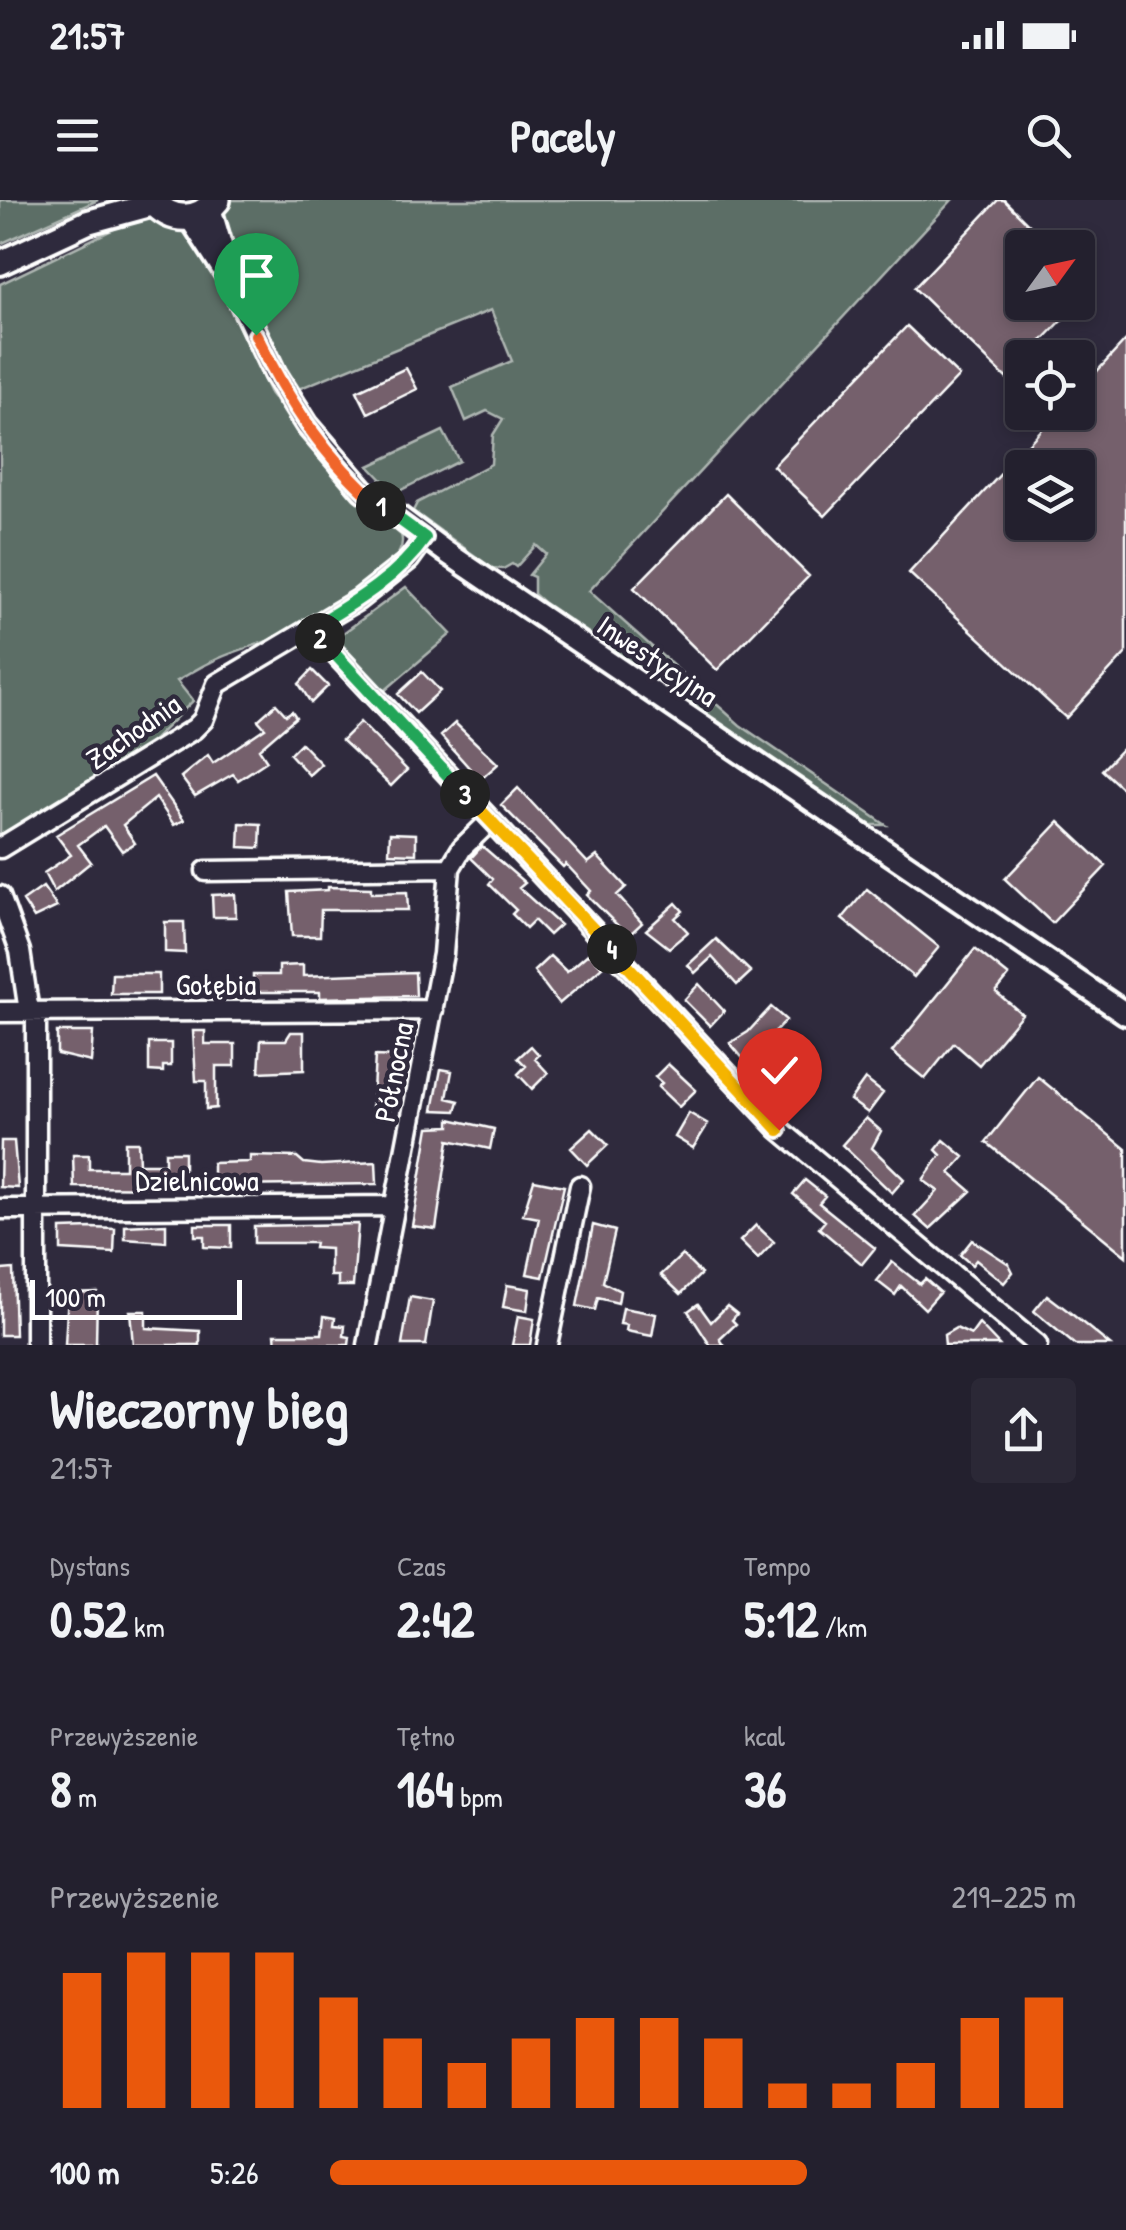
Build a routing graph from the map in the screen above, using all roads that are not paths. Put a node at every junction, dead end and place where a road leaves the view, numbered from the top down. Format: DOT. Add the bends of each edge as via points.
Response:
graph roads {
  1 [pos="120,200"];
  2 [pos="153,202"];
  3 [pos="206,208"];
  4 [pos="88,222"];
  5 [pos="0,263"];
  6 [pos="425,538"];
  7 [pos="312,628"];
  8 [pos="490,821"];
  9 [pos="0,848"];
  10 [pos="450,868"];
  11 [pos="206,871"];
  12 [pos="0,896"];
  13 [pos="433,1010"];
  14 [pos="0,1012"];
  15 [pos="32,1012"];
  16 [pos="1126,1014"];
  17 [pos="580,1186"];
  18 [pos="394,1206"];
  19 [pos="36,1208"];
  20 [pos="0,1209"];
  21 [pos="36,1345"];
  22 [pos="368,1345"];
  23 [pos="546,1345"];
  24 [pos="1037,1345"];
  1 -- 4 [label="main road"];
  2 -- 3 [label="main road" via="174,217"];
  2 -- 4 [label="main road"];
  3 -- 6 [label="street, Inwestycyjna" via="232,283 306,425 362,490"];
  4 -- 5 [label="main road"];
  6 -- 7 [label="street, Zachodnia" via="409,560"];
  6 -- 16 [label="street, Inwestycyjna"];
  7 -- 8 [label="street"];
  7 -- 9 [label="street, Zachodnia" via="217,684 194,729"];
  8 -- 10 [label="street"];
  8 -- 24 [label="street" via="793,1142"];
  10 -- 11 [label="street"];
  10 -- 13 [label="street, Północna"];
  12 -- 15 [label="street"];
  13 -- 15 [label="street, Gołębia"];
  13 -- 18 [label="street, Północna"];
  14 -- 15 [label="street, Gołębia"];
  15 -- 19 [label="street"];
  17 -- 23 [label="street"];
  18 -- 19 [label="street, Dzielnicowa"];
  18 -- 22 [label="street, Północna"];
  19 -- 20 [label="street, Dzielnicowa"];
  19 -- 21 [label="street"];
}
